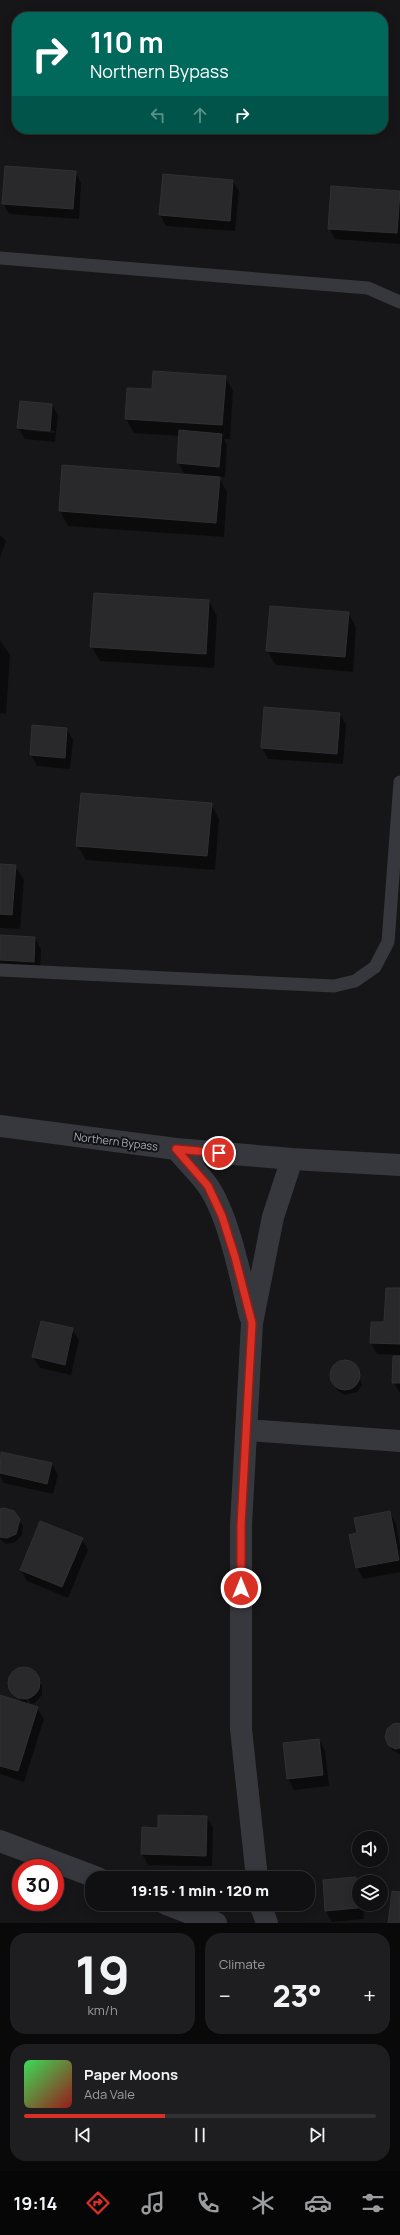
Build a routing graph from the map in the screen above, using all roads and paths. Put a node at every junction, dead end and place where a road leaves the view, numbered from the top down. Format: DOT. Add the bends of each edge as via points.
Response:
graph roads {
  1 [pos="0,258"];
  2 [pos="400,302"];
  3 [pos="400,782"];
  4 [pos="0,970"];
  5 [pos="0,1126"];
  6 [pos="176,1149"];
  7 [pos="292,1159"];
  8 [pos="400,1165"];
  9 [pos="252,1323"];
  10 [pos="246,1430"];
  11 [pos="400,1441"];
  12 [pos="0,1841"];
  13 [pos="256,1871"];
  14 [pos="85,1873"];
  15 [pos="184,1911"];
  16 [pos="216,1923"];
  1 -- 2 [label="lane" via="368,288"];
  3 -- 4 [label="lane" via="388,942 375,967 355,981 334,986"];
  5 -- 6 [label="street, Northern Bypass"];
  6 -- 7 [label="street, Northern Bypass"];
  6 -- 9 [label="street" via="208,1186 222,1216"];
  7 -- 8 [label="street, Northern Bypass"];
  7 -- 9 [label="street" via="273,1217"];
  9 -- 10 [label="street"];
  10 -- 11 [label="street"];
  10 -- 13 [label="street" via="241,1525 242,1729"];
  12 -- 14 [label="street"];
  15 -- 16 [label="street"];
}
